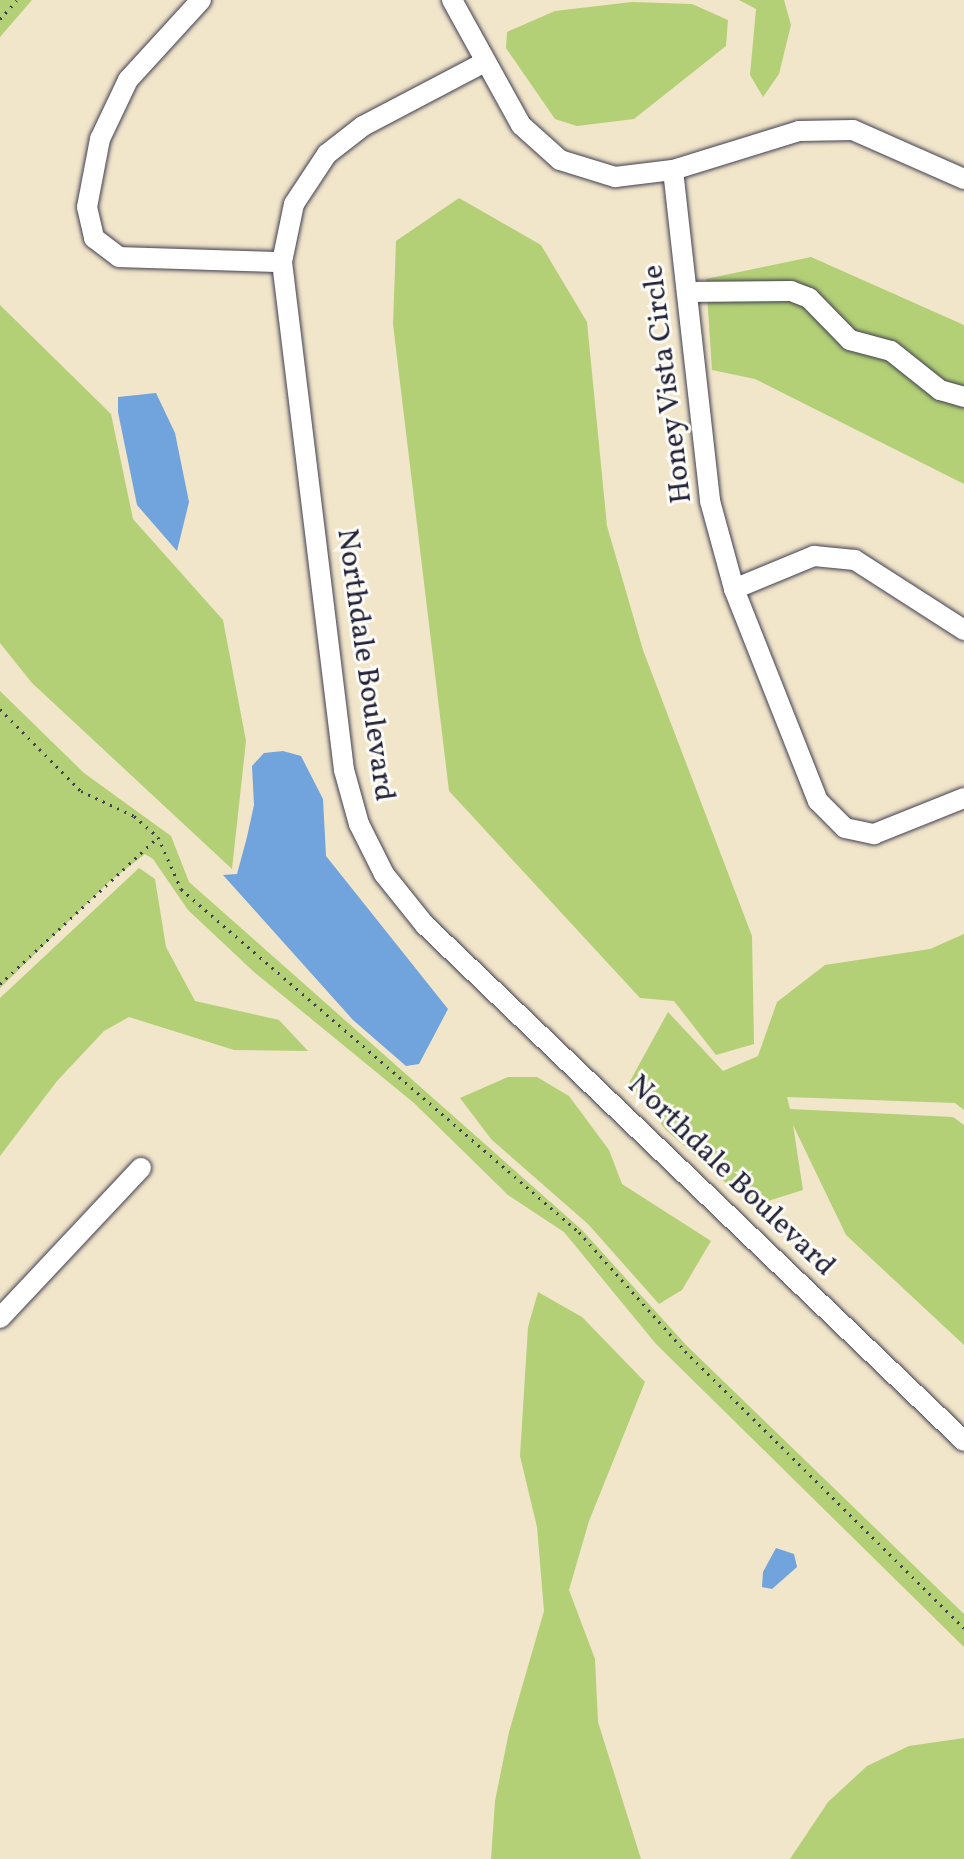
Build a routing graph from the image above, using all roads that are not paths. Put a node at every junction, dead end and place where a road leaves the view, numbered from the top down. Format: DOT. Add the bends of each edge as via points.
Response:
graph roads {
  1 [pos="201,0"];
  2 [pos="452,0"];
  3 [pos="485,62"];
  4 [pos="673,170"];
  5 [pos="964,179"];
  6 [pos="282,262"];
  7 [pos="687,292"];
  8 [pos="964,397"];
  9 [pos="734,589"];
  10 [pos="964,630"];
  11 [pos="964,798"];
  12 [pos="141,1168"];
  13 [pos="0,1318"];
  14 [pos="964,1441"];
  1 -- 6 [label="street" via="128,80 100,139 87,207 94,238 119,257"];
  2 -- 3 [label="street"];
  3 -- 4 [label="street" via="521,125 560,160 615,177"];
  3 -- 6 [label="street, Northdale Boulevard" via="363,126 327,154 294,204"];
  4 -- 5 [label="street" via="799,131 853,130"];
  4 -- 7 [label="street, Honey Vista Circle"];
  6 -- 14 [label="street, Northdale Boulevard" via="344,770 359,824 384,874 425,925"];
  7 -- 8 [label="street" via="791,291 816,303 850,340 891,351 940,390"];
  7 -- 9 [label="street, Honey Vista Circle" via="710,501"];
  9 -- 10 [label="street" via="814,556 855,560"];
  9 -- 11 [label="street, Honey Vista Circle" via="818,801 845,828 874,834"];
  12 -- 13 [label="street"];
}
